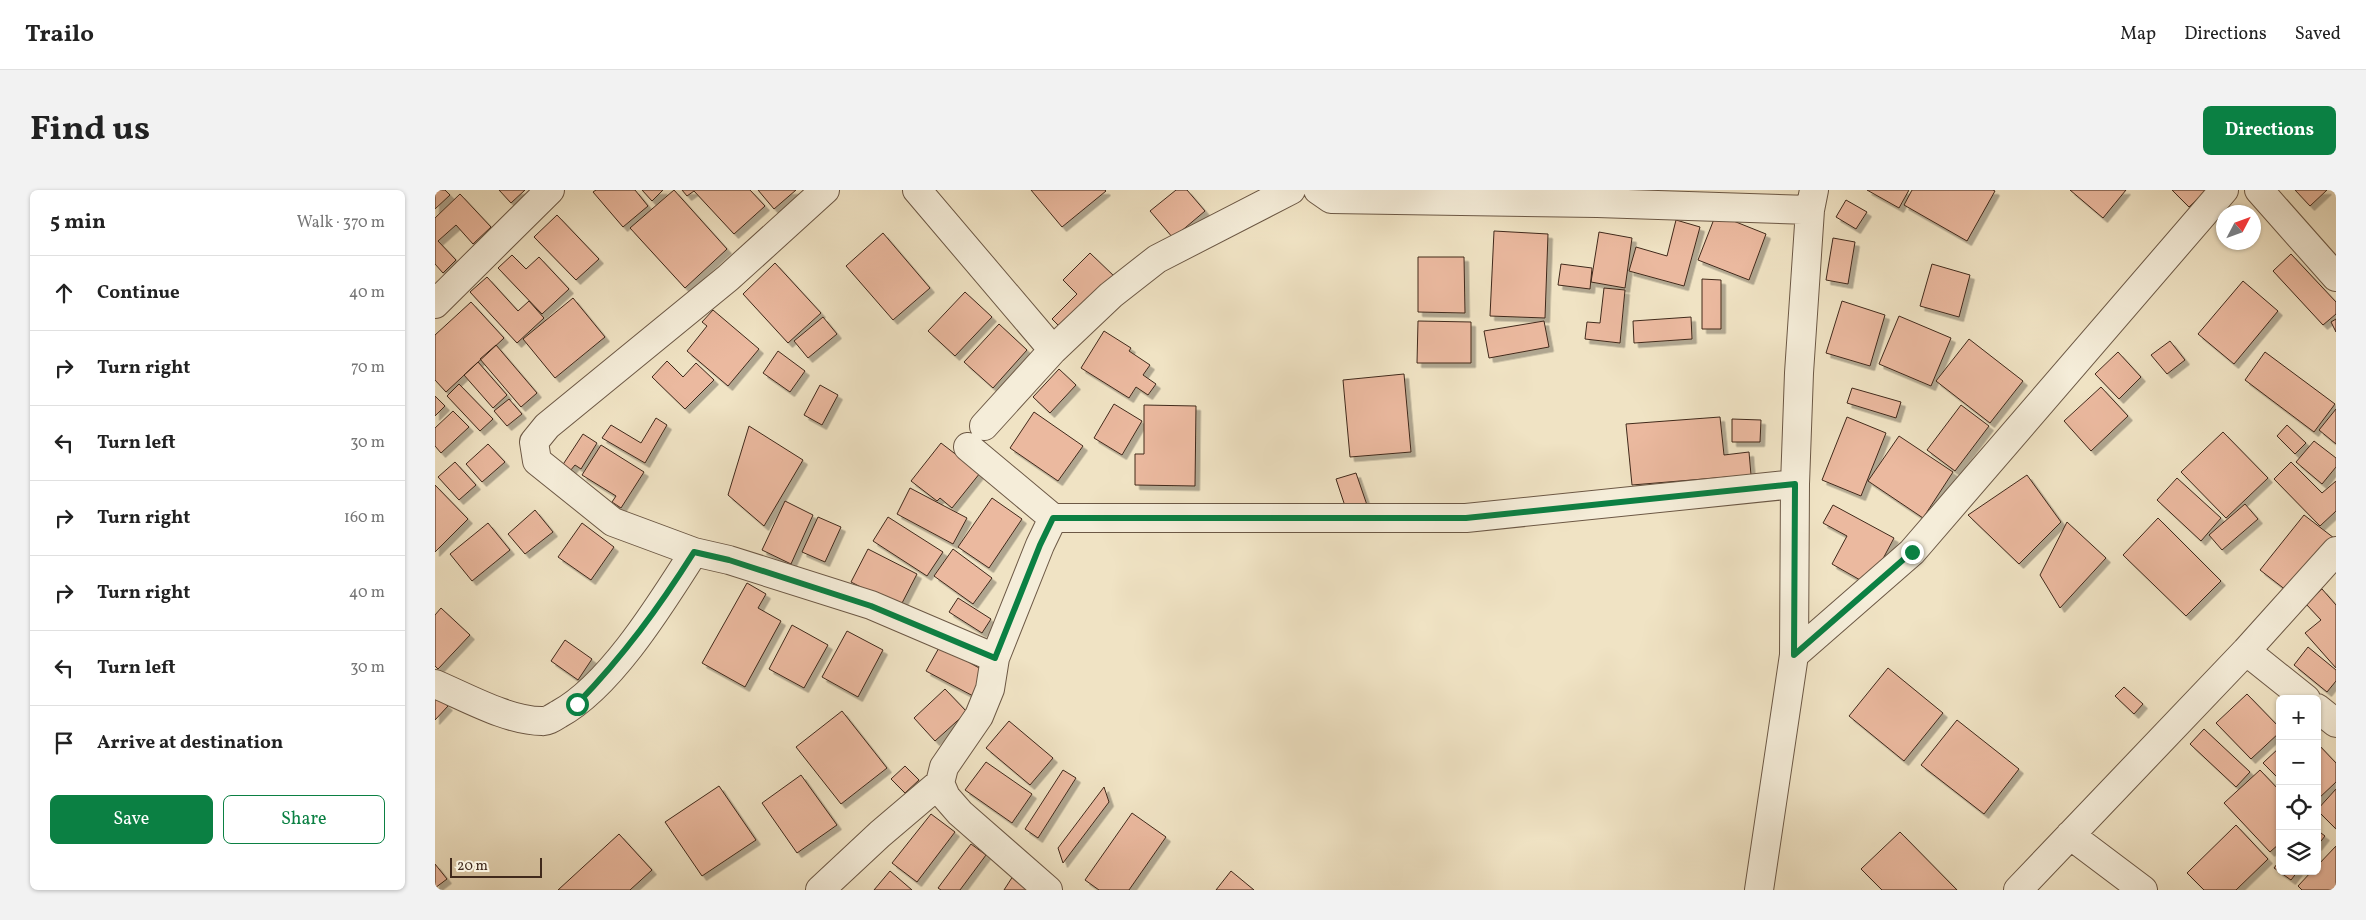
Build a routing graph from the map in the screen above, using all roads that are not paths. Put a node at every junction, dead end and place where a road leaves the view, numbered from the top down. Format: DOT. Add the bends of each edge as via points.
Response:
graph roads {
  1 [pos="550,190"];
  2 [pos="825,190"];
  3 [pos="917,190"];
  4 [pos="1291,190"];
  5 [pos="1318,190"];
  6 [pos="2223,190"];
  7 [pos="2259,190"];
  8 [pos="1812,200"];
  9 [pos="2336,277"];
  10 [pos="435,304"];
  11 [pos="1053,350"];
  12 [pos="1795,484"];
  13 [pos="1053,518"];
  14 [pos="2336,551"];
  15 [pos="694,552"];
  16 [pos="2246,651"];
  17 [pos="1794,655"];
  18 [pos="995,658"];
  19 [pos="435,684"];
  20 [pos="2300,695"];
  21 [pos="2321,711"];
  22 [pos="2336,723"];
  23 [pos="940,782"];
  24 [pos="2070,835"];
  25 [pos="820,890"];
  26 [pos="1048,890"];
  27 [pos="1759,890"];
  28 [pos="2018,890"];
  29 [pos="2143,890"];
  1 -- 10 [label="street"];
  2 -- 15 [label="street" via="728,278 547,426 534,442 537,461 613,522"];
  3 -- 11 [label="street"];
  4 -- 11 [label="street" via="1157,259 1111,295"];
  5 -- 8 [label="street" via="1331,199 1597,203"];
  6 -- 17 [label="street" via="1912,552"];
  7 -- 9 [label="street"];
  8 -- 12 [label="street" via="1799,373"];
  11 -- 13 [label="street" via="976,437"];
  12 -- 13 [label="street" via="1466,518"];
  12 -- 17 [label="street"];
  13 -- 18 [label="street"];
  14 -- 16 [label="street"];
  15 -- 18 [label="street" via="729,560 871,606"];
  15 -- 19 [label="street" via="658,608 613,666 577,704 544,722 518,718"];
  16 -- 20 [label="street"];
  16 -- 24 [label="street"];
  17 -- 27 [label="street"];
  18 -- 23 [label="street" via="990,689 979,716 944,767"];
  21 -- 22 [label="street"];
  23 -- 25 [label="street"];
  23 -- 26 [label="street" via="946,797 960,813"];
  24 -- 28 [label="street"];
  24 -- 29 [label="street"];
}
